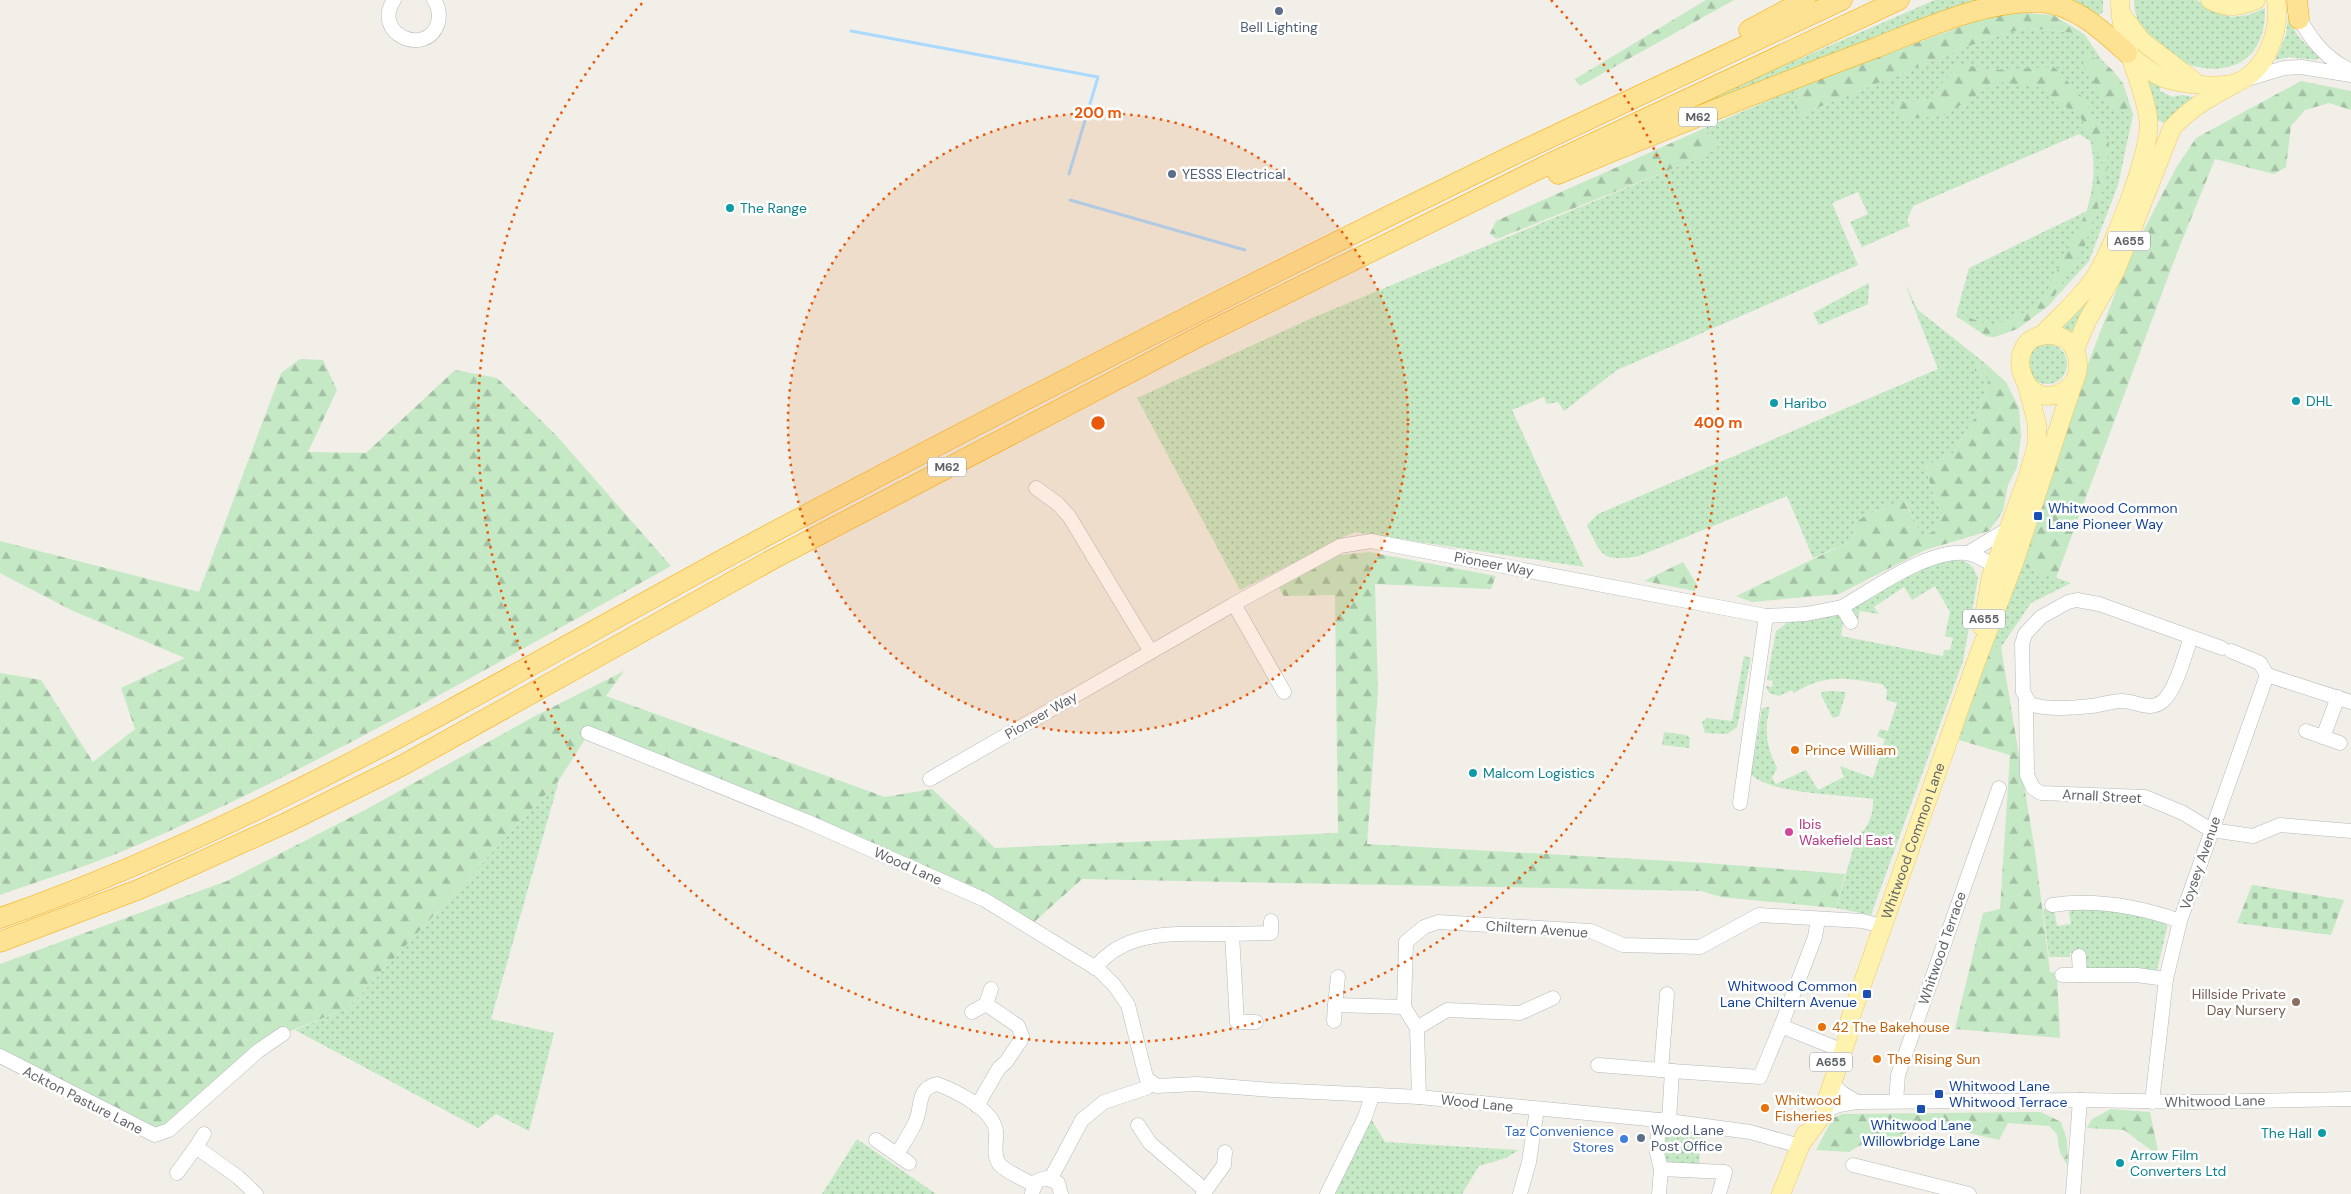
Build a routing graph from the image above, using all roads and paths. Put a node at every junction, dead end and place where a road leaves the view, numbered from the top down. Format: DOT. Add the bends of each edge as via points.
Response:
graph roads {
  1 [pos="393,0"];
  2 [pos="434,0"];
  3 [pos="1806,0"];
  4 [pos="1842,0"];
  5 [pos="1899,0"];
  6 [pos="2210,0"];
  7 [pos="2256,0"];
  8 [pos="2276,0"];
  9 [pos="2287,0"];
  10 [pos="2120,6"];
  11 [pos="2298,9"];
  12 [pos="2128,53"];
  13 [pos="2351,71"];
  14 [pos="2351,75"];
  15 [pos="2238,82"];
  16 [pos="2198,84"];
  17 [pos="1509,157"];
  18 [pos="1378,248"];
  19 [pos="2041,336"];
  20 [pos="2075,349"];
  21 [pos="2073,384"];
  22 [pos="2027,385"];
  23 [pos="1036,488"];
  24 [pos="2008,529"];
  25 [pos="2019,545"];
  26 [pos="1968,553"];
  27 [pos="1990,567"];
  28 [pos="1234,604"];
  29 [pos="1842,607"];
  30 [pos="1766,616"];
  31 [pos="1850,622"];
  32 [pos="2191,638"];
  33 [pos="1151,652"];
  34 [pos="1976,662"];
  35 [pos="2267,675"];
  36 [pos="1284,692"];
  37 [pos="2344,699"];
  38 [pos="2026,700"];
  39 [pos="2306,731"];
  40 [pos="588,733"];
  41 [pos="2323,737"];
  42 [pos="2340,742"];
  43 [pos="930,779"];
  44 [pos="2000,793"];
  45 [pos="1740,802"];
  46 [pos="2211,830"];
  47 [pos="2351,831"];
  48 [pos="2052,905"];
  49 [pos="0,918"];
  50 [pos="1818,919"];
  51 [pos="1270,921"];
  52 [pos="2180,921"];
  53 [pos="1883,926"];
  54 [pos="1232,934"];
  55 [pos="0,942"];
  56 [pos="2079,956"];
  57 [pos="1096,968"];
  58 [pos="2062,975"];
  59 [pos="2080,975"];
  60 [pos="1338,977"];
  61 [pos="2166,979"];
  62 [pos="991,989"];
  63 [pos="1667,994"];
  64 [pos="1553,998"];
  65 [pos="986,1004"];
  66 [pos="1335,1005"];
  67 [pos="1404,1007"];
  68 [pos="972,1012"];
  69 [pos="1850,1019"];
  70 [pos="1334,1021"];
  71 [pos="1256,1022"];
  72 [pos="1780,1026"];
  73 [pos="1418,1028"];
  74 [pos="283,1034"];
  75 [pos="1836,1048"];
  76 [pos="0,1056"];
  77 [pos="1598,1065"];
  78 [pos="1666,1070"];
  79 [pos="1152,1083"];
  80 [pos="1372,1096"];
  81 [pos="1419,1097"];
  82 [pos="2351,1098"];
  83 [pos="1828,1099"];
  84 [pos="2080,1100"];
  85 [pos="1896,1101"];
  86 [pos="1857,1102"];
  87 [pos="2152,1102"];
  88 [pos="977,1106"];
  89 [pos="1538,1109"];
  90 [pos="1664,1121"];
  91 [pos="1138,1125"];
  92 [pos="204,1134"];
  93 [pos="876,1140"];
  94 [pos="1800,1145"];
  95 [pos="196,1147"];
  96 [pos="1225,1152"];
  97 [pos="897,1154"];
  98 [pos="909,1163"];
  99 [pos="1853,1166"];
  100 [pos="1661,1169"];
  101 [pos="177,1174"];
  102 [pos="1051,1178"];
  103 [pos="1032,1189"];
  104 [pos="1204,1192"];
  105 [pos="256,1194"];
  106 [pos="1061,1194"];
  107 [pos="1327,1194"];
  108 [pos="1520,1194"];
  109 [pos="1659,1194"];
  110 [pos="1719,1194"];
  111 [pos="1781,1194"];
  112 [pos="1969,1194"];
  113 [pos="2073,1194"];
  1 -- 2 [label="street" via="389,14 392,27 403,38 417,40 432,33 437,26 439,10"];
  3 -- 17 [label="highway, M62"];
  4 -- 17 [label="highway, M62"];
  5 -- 18 [label="highway, M62"];
  6 -- 7 [label="main road" via="2228,7"];
  8 -- 15 [label="main road, A655" via="2276,24 2267,53 2250,75"];
  9 -- 11 [label="street"];
  10 -- 12 [label="main road, A655"];
  10 -- 16 [label="main road, A655" via="2142,41"];
  11 -- 13 [label="street" via="2306,33 2320,49"];
  12 -- 16 [label="main road" via="2163,78"];
  12 -- 18 [label="highway, M62" via="2098,26 2059,5 2023,1 1966,13 1811,72"];
  12 -- 19 [label="main road, A655" via="2148,118 2148,142 2106,259 2075,301"];
  14 -- 15 [label="street" via="2301,66"];
  15 -- 16 [label="main road"];
  15 -- 20 [label="main road, A655" via="2204,100 2172,128 2123,255"];
  17 -- 49 [label="highway, M62" via="992,417 764,537 311,784 190,842"];
  18 -- 55 [label="highway, M62" via="1177,348 773,559 403,765 209,859 65,919"];
  19 -- 20 [label="main road" via="2060,337"];
  19 -- 22 [label="main road, A655" via="2028,344 2020,358 2020,374"];
  20 -- 21 [label="main road, A655" via="2079,367"];
  21 -- 22 [label="main road" via="2065,391 2050,395 2035,392"];
  21 -- 25 [label="main road, Whitwood Common Lane / A655"];
  22 -- 24 [label="main road, Whitwood Common Lane / A655" via="2037,424 2037,444"];
  23 -- 33 [label="street" via="1068,516"];
  24 -- 26 [label="street, Pioneer Way"];
  24 -- 27 [label="main road, Whitwood Common Lane / A655"];
  25 -- 27 [label="street" via="2007,561"];
  25 -- 34 [label="main road, Whitwood Common Lane / A655" via="1996,615"];
  26 -- 27 [label="street, Pioneer Way"];
  26 -- 29 [label="street, Pioneer Way" via="1931,559"];
  27 -- 34 [label="main road, Whitwood Common Lane / A655"];
  28 -- 30 [label="street, Pioneer Way" via="1340,546 1371,540"];
  28 -- 33 [label="street, Pioneer Way"];
  28 -- 36 [label="street"];
  29 -- 30 [label="street, Pioneer Way" via="1806,614"];
  29 -- 31 [label="street"];
  30 -- 45 [label="street"];
  32 -- 35 [label="street" via="2260,663"];
  32 -- 38 [label="street" via="2173,686 2163,701 2156,705 2122,701 2039,708"];
  32 -- 38 [label="street" via="2099,604 2077,600 2068,602 2041,617 2025,634 2022,644"];
  33 -- 43 [label="street, Pioneer Way"];
  34 -- 53 [label="main road, Whitwood Common Lane / A655"];
  35 -- 37 [label="street"];
  35 -- 46 [label="street, Voysey Avenue"];
  37 -- 41 [label="street"];
  38 -- 46 [label="street, Arnall Street" via="2027,776 2033,788 2046,793 2145,797 2183,813"];
  39 -- 41 [label="street"];
  40 -- 57 [label="street, Wood Lane" via="806,821 985,900"];
  41 -- 42 [label="street"];
  44 -- 85 [label="street, Whitwood Terrace" via="1898,1075"];
  46 -- 47 [label="street" via="2253,836 2280,825"];
  46 -- 52 [label="street, Voysey Avenue"];
  48 -- 52 [label="street" via="2121,906"];
  50 -- 53 [label="street, Chiltern Avenue" via="1862,921"];
  50 -- 67 [label="street, Chiltern Avenue" via="1759,915 1700,947 1623,945 1590,931 1438,922 1424,927 1406,942"];
  50 -- 72 [label="street" via="1815,937"];
  51 -- 54 [label="street" via="1271,933"];
  52 -- 61 [label="street, Voysey Avenue"];
  53 -- 69 [label="main road, Whitwood Common Lane / A655"];
  54 -- 57 [label="street" via="1146,936 1109,953"];
  54 -- 71 [label="street" via="1237,1022"];
  56 -- 59 [label="street"];
  57 -- 79 [label="street, Wood Lane" via="1128,1005 1144,1073"];
  58 -- 59 [label="street"];
  59 -- 61 [label="street" via="2137,975"];
  60 -- 66 [label="street"];
  61 -- 87 [label="street, Voysey Avenue"];
  62 -- 65 [label="street"];
  63 -- 78 [label="street"];
  64 -- 73 [label="street" via="1520,1013 1447,1010"];
  65 -- 68 [label="street"];
  65 -- 88 [label="street" via="1018,1026 1022,1036"];
  66 -- 67 [label="street"];
  66 -- 70 [label="street"];
  67 -- 73 [label="street"];
  69 -- 75 [label="main road, Whitwood Common Lane / A655" via="1843,1027"];
  69 -- 83 [label="main road, Whitwood Common Lane / A655" via="1848,1036"];
  72 -- 75 [label="street"];
  72 -- 78 [label="street" via="1760,1077"];
  73 -- 81 [label="street"];
  74 -- 76 [label="street, Ackton Pasture Lane" via="258,1051 169,1130 155,1135"];
  75 -- 83 [label="main road, Whitwood Common Lane / A655"];
  77 -- 78 [label="street"];
  78 -- 90 [label="street"];
  79 -- 80 [label="street, Wood Lane" via="1157,1086 1197,1084"];
  79 -- 102 [label="street, Wood Lane" via="1104,1102 1082,1120"];
  80 -- 81 [label="street, Wood Lane"];
  80 -- 107 [label="street"];
  81 -- 89 [label="street, Wood Lane"];
  82 -- 87 [label="street, Whitwood Lane"];
  83 -- 86 [label="street"];
  83 -- 86 [label="street, Whitwood Lane" via="1839,1105"];
  83 -- 94 [label="main road, Whitwood Common Lane / A655"];
  84 -- 85 [label="street, Whitwood Lane"];
  84 -- 87 [label="street, Whitwood Lane"];
  84 -- 113 [label="street"];
  85 -- 86 [label="street, Whitwood Lane"];
  88 -- 97 [label="street" via="945,1087 932,1086 921,1096 917,1121"];
  88 -- 103 [label="street" via="993,1120 996,1157 1000,1165"];
  89 -- 90 [label="street, Wood Lane"];
  89 -- 108 [label="street"];
  90 -- 94 [label="street, Wood Lane" via="1750,1132"];
  90 -- 100 [label="street" via="1657,1153"];
  91 -- 104 [label="street" via="1150,1143"];
  92 -- 95 [label="street"];
  93 -- 97 [label="street"];
  94 -- 111 [label="main road, Whitwood Common Lane / A655"];
  95 -- 101 [label="street"];
  95 -- 105 [label="street"];
  96 -- 104 [label="street" via="1224,1165"];
  97 -- 98 [label="street"];
  99 -- 112 [label="street"];
  100 -- 109 [label="street"];
  100 -- 110 [label="street" via="1725,1172"];
  102 -- 103 [label="street" via="1042,1178"];
  102 -- 106 [label="street" via="1058,1183"];
}
